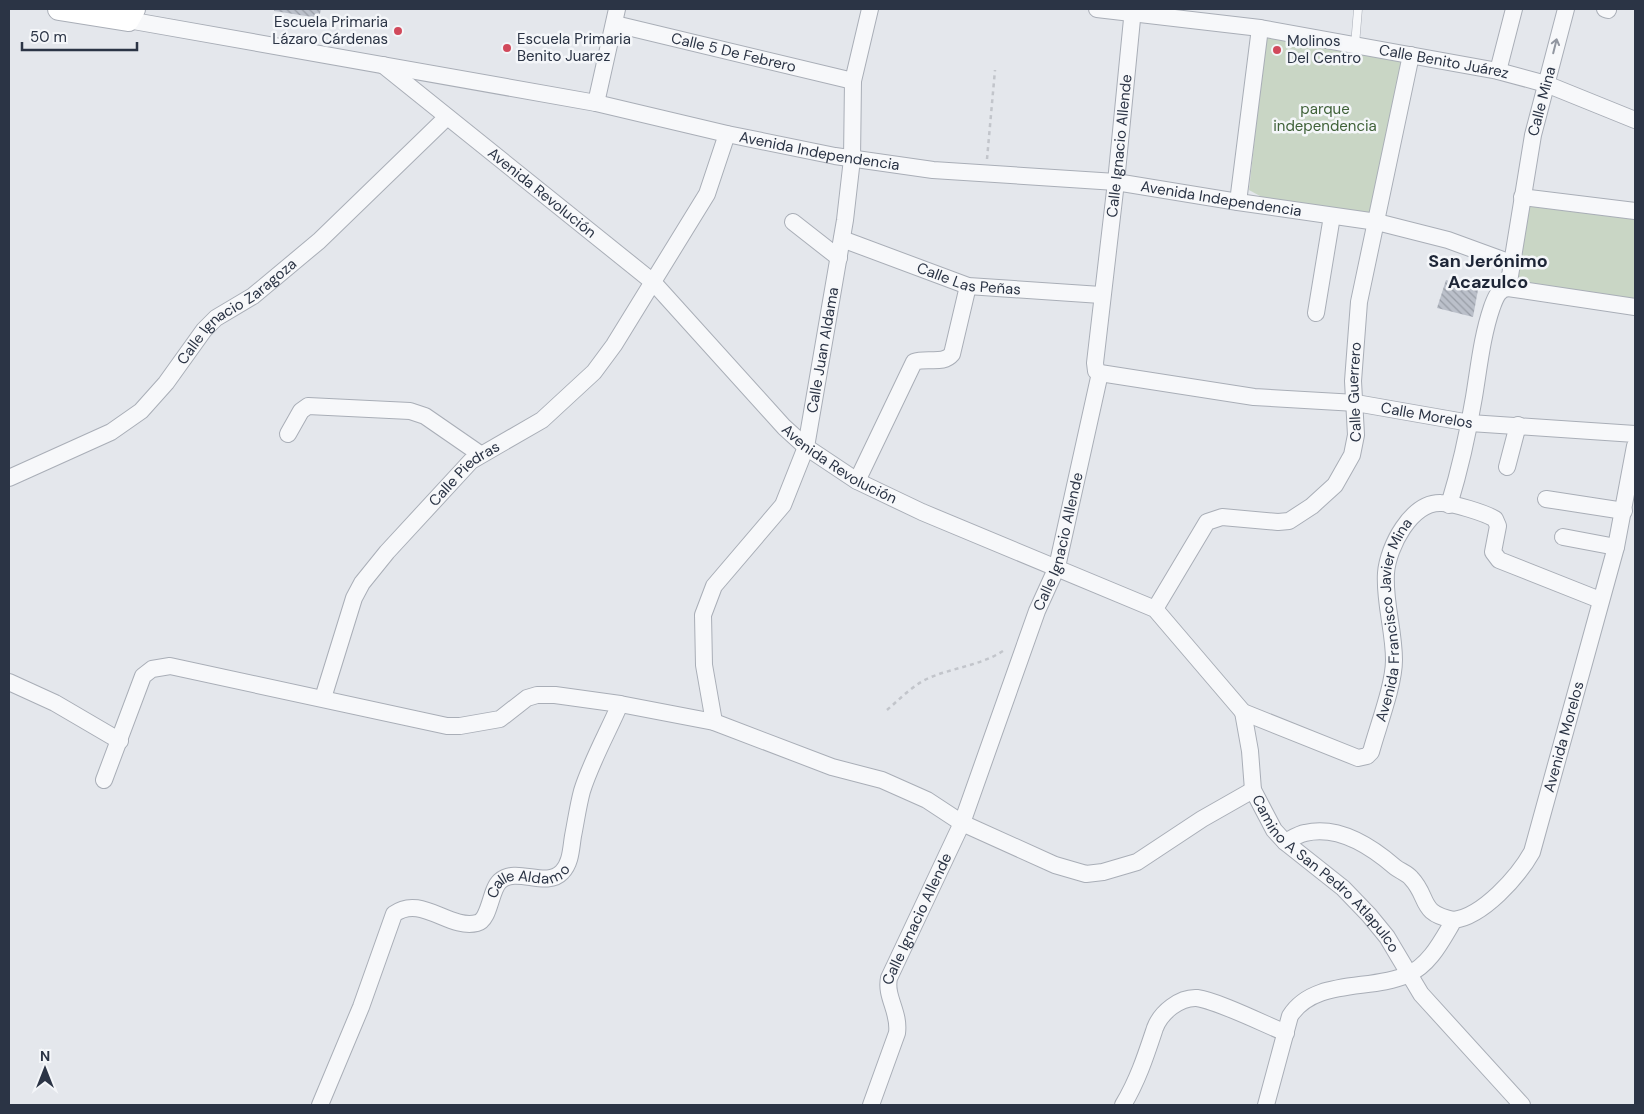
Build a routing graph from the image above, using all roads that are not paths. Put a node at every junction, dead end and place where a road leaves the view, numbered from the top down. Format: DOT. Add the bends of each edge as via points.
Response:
graph roads {
  1 [pos="59,9"];
  2 [pos="870,9"];
  3 [pos="1097,9"];
  4 [pos="1358,9"];
  5 [pos="1514,9"];
  6 [pos="1566,9"];
  7 [pos="1133,11"];
  8 [pos="131,14"];
  9 [pos="616,16"];
  10 [pos="1260,28"];
  11 [pos="1355,45"];
  12 [pos="1411,55"];
  13 [pos="383,65"];
  14 [pos="1498,71"];
  15 [pos="853,81"];
  16 [pos="1546,84"];
  17 [pos="596,103"];
  18 [pos="447,117"];
  19 [pos="1635,120"];
  20 [pos="727,134"];
  21 [pos="852,159"];
  22 [pos="1116,182"];
  23 [pos="1522,196"];
  24 [pos="1238,202"];
  25 [pos="1635,211"];
  26 [pos="1332,216"];
  27 [pos="793,222"];
  28 [pos="1377,222"];
  29 [pos="842,239"];
  30 [pos="839,258"];
  31 [pos="1511,263"];
  32 [pos="653,282"];
  33 [pos="968,286"];
  34 [pos="1508,288"];
  35 [pos="1101,295"];
  36 [pos="1635,307"];
  37 [pos="1316,313"];
  38 [pos="1100,373"];
  39 [pos="1356,403"];
  40 [pos="1470,423"];
  41 [pos="1518,425"];
  42 [pos="288,434"];
  43 [pos="1635,434"];
  44 [pos="1635,446"];
  45 [pos="806,447"];
  46 [pos="480,454"];
  47 [pos="1507,467"];
  48 [pos="9,478"];
  49 [pos="858,481"];
  50 [pos="1546,499"];
  51 [pos="1449,504"];
  52 [pos="1624,511"];
  53 [pos="1563,537"];
  54 [pos="1616,546"];
  55 [pos="1057,567"];
  56 [pos="1600,600"];
  57 [pos="1154,609"];
  58 [pos="9,682"];
  59 [pos="323,698"];
  60 [pos="620,704"];
  61 [pos="1243,712"];
  62 [pos="714,722"];
  63 [pos="120,741"];
  64 [pos="1358,758"];
  65 [pos="104,780"];
  66 [pos="1253,790"];
  67 [pos="962,823"];
  68 [pos="1285,842"];
  69 [pos="1454,920"];
  70 [pos="1408,975"];
  71 [pos="1286,1033"];
  72 [pos="320,1105"];
  73 [pos="871,1105"];
  74 [pos="1123,1105"];
  75 [pos="1266,1105"];
  76 [pos="1522,1105"];
  1 -- 8 [label="main road"];
  2 -- 15 [label="street, Calle Juan Aldama"];
  3 -- 7 [label="street, Calle Benito Juárez"];
  4 -- 11 [label="lane"];
  5 -- 14 [label="street"];
  16 -- 6 [label="street, Calle Mina, one-way"];
  7 -- 10 [label="street, Calle Benito Juárez"];
  7 -- 22 [label="street, Calle Ignacio Allende"];
  8 -- 13 [label="street, Avenida Independencia"];
  9 -- 15 [label="street, Calle 5 De Febrero"];
  9 -- 17 [label="street"];
  10 -- 11 [label="street, Calle Benito Juárez"];
  10 -- 24 [label="street"];
  11 -- 12 [label="street, Calle Benito Juárez"];
  12 -- 14 [label="street, Calle Benito Juárez"];
  12 -- 28 [label="street, Calle Guerrero"];
  13 -- 17 [label="street, Avenida Independencia"];
  13 -- 18 [label="street, Avenida Revolución"];
  14 -- 16 [label="street, Calle Benito Juárez"];
  15 -- 21 [label="street, Calle Juan Aldama"];
  16 -- 19 [label="street, Calle Benito Juárez"];
  16 -- 23 [label="street, Calle Mina"];
  17 -- 20 [label="street, Avenida Independencia"];
  18 -- 32 [label="street, Avenida Revolución"];
  18 -- 48 [label="street, Calle Ignacio Zaragoza" via="319,241 253,296 216,318 141,411 111,432"];
  20 -- 21 [label="street, Avenida Independencia"];
  20 -- 32 [label="street, Calle Piedras" via="707,194"];
  21 -- 22 [label="street, Avenida Independencia" via="934,170"];
  21 -- 29 [label="street, Calle Juan Aldama"];
  22 -- 24 [label="street, Avenida Independencia"];
  22 -- 35 [label="street, Calle Ignacio Allende"];
  23 -- 25 [label="street"];
  23 -- 31 [label="street"];
  24 -- 26 [label="street, Avenida Independencia"];
  26 -- 28 [label="street, Avenida Independencia"];
  26 -- 37 [label="street"];
  27 -- 30 [label="street"];
  28 -- 31 [label="street, Avenida Independencia" via="1456,243"];
  28 -- 39 [label="street, Calle Guerrero" via="1358,310 1353,381"];
  29 -- 30 [label="street, Calle Juan Aldama"];
  29 -- 33 [label="street, Calle Las Peñas"];
  30 -- 45 [label="street, Calle Juan Aldama"];
  31 -- 34 [label="street"];
  32 -- 45 [label="street, Avenida Revolución" via="784,427"];
  32 -- 46 [label="street, Calle Piedras" via="614,345 575,391 542,420"];
  33 -- 35 [label="street, Calle Las Peñas"];
  33 -- 49 [label="street" via="952,354 944,360 914,362"];
  34 -- 36 [label="street"];
  34 -- 40 [label="street" via="1503,288 1498,294 1492,308"];
  35 -- 38 [label="street, Calle Ignacio Allende" via="1094,363"];
  38 -- 39 [label="street, Calle Morelos" via="1254,397"];
  38 -- 55 [label="street, Calle Ignacio Allende"];
  39 -- 40 [label="street, Calle Morelos"];
  39 -- 57 [label="street, Calle Guerrero" via="1352,455 1336,485 1289,521 1222,517 1207,522"];
  40 -- 41 [label="street, Calle Morelos"];
  40 -- 51 [label="street"];
  41 -- 43 [label="street, Calle Morelos"];
  41 -- 47 [label="street"];
  42 -- 46 [label="street" via="301,410 308,406 393,408 426,416"];
  44 -- 52 [label="street, Avenida Morelos"];
  45 -- 49 [label="street, Avenida Revolución"];
  45 -- 62 [label="street, Calle Juan Aldama" via="784,504 714,586 708,598 702,632 704,666"];
  46 -- 59 [label="street, Calle Piedras" via="387,552 362,584 354,598"];
  49 -- 55 [label="street, Avenida Revolución" via="930,516"];
  50 -- 52 [label="street"];
  51 -- 56 [label="street, Avenida Francisco Javier Mina" via="1492,517 1498,522 1493,552 1499,560"];
  51 -- 64 [label="street, Avenida Francisco Javier Mina" via="1441,502 1420,509 1394,545 1386,570 1386,589 1394,661 1371,752"];
  52 -- 54 [label="street, Avenida Morelos"];
  53 -- 54 [label="street"];
  54 -- 56 [label="street, Avenida Morelos"];
  55 -- 57 [label="street, Avenida Revolución"];
  55 -- 67 [label="street, Calle Ignacio Allende" via="1037,611"];
  56 -- 69 [label="street, Avenida Morelos" via="1532,852 1527,862 1485,906 1465,918"];
  57 -- 61 [label="street, Avenida Revolución"];
  58 -- 63 [label="street" via="55,703"];
  59 -- 60 [label="street" via="420,722 460,726 500,719 531,696 555,695"];
  59 -- 63 [label="street" via="161,666 143,676"];
  60 -- 62 [label="street"];
  60 -- 72 [label="street, Calle Aldamo" via="582,791 569,860 561,873 548,878 508,877 501,880 484,918 476,924 459,923 416,908 394,914 361,1007"];
  61 -- 64 [label="street, Avenida Revolución"];
  61 -- 66 [label="street, Camino A San Pedro Atlapulco"];
  62 -- 67 [label="street" via="832,767 882,780 927,800"];
  63 -- 65 [label="street"];
  66 -- 67 [label="street" via="1137,862 1086,874 1055,865"];
  66 -- 68 [label="street, Camino A San Pedro Atlapulco" via="1274,830"];
  67 -- 73 [label="street, Calle Ignacio Allende" via="889,978 889,996 899,1021 893,1048"];
  68 -- 69 [label="street" via="1305,833 1322,831 1371,847 1410,876 1426,906 1442,918"];
  68 -- 70 [label="street, Camino A San Pedro Atlapulco" via="1343,888 1369,915 1387,937"];
  69 -- 70 [label="street" via="1430,959"];
  70 -- 71 [label="street" via="1318,993 1303,1000 1290,1016"];
  70 -- 76 [label="street, Camino A San Pedro Atlapulco" via="1448,1027"];
  71 -- 74 [label="street" via="1212,1003 1196,998 1185,999 1164,1013 1156,1026 1142,1067"];
  71 -- 75 [label="street"];
}
